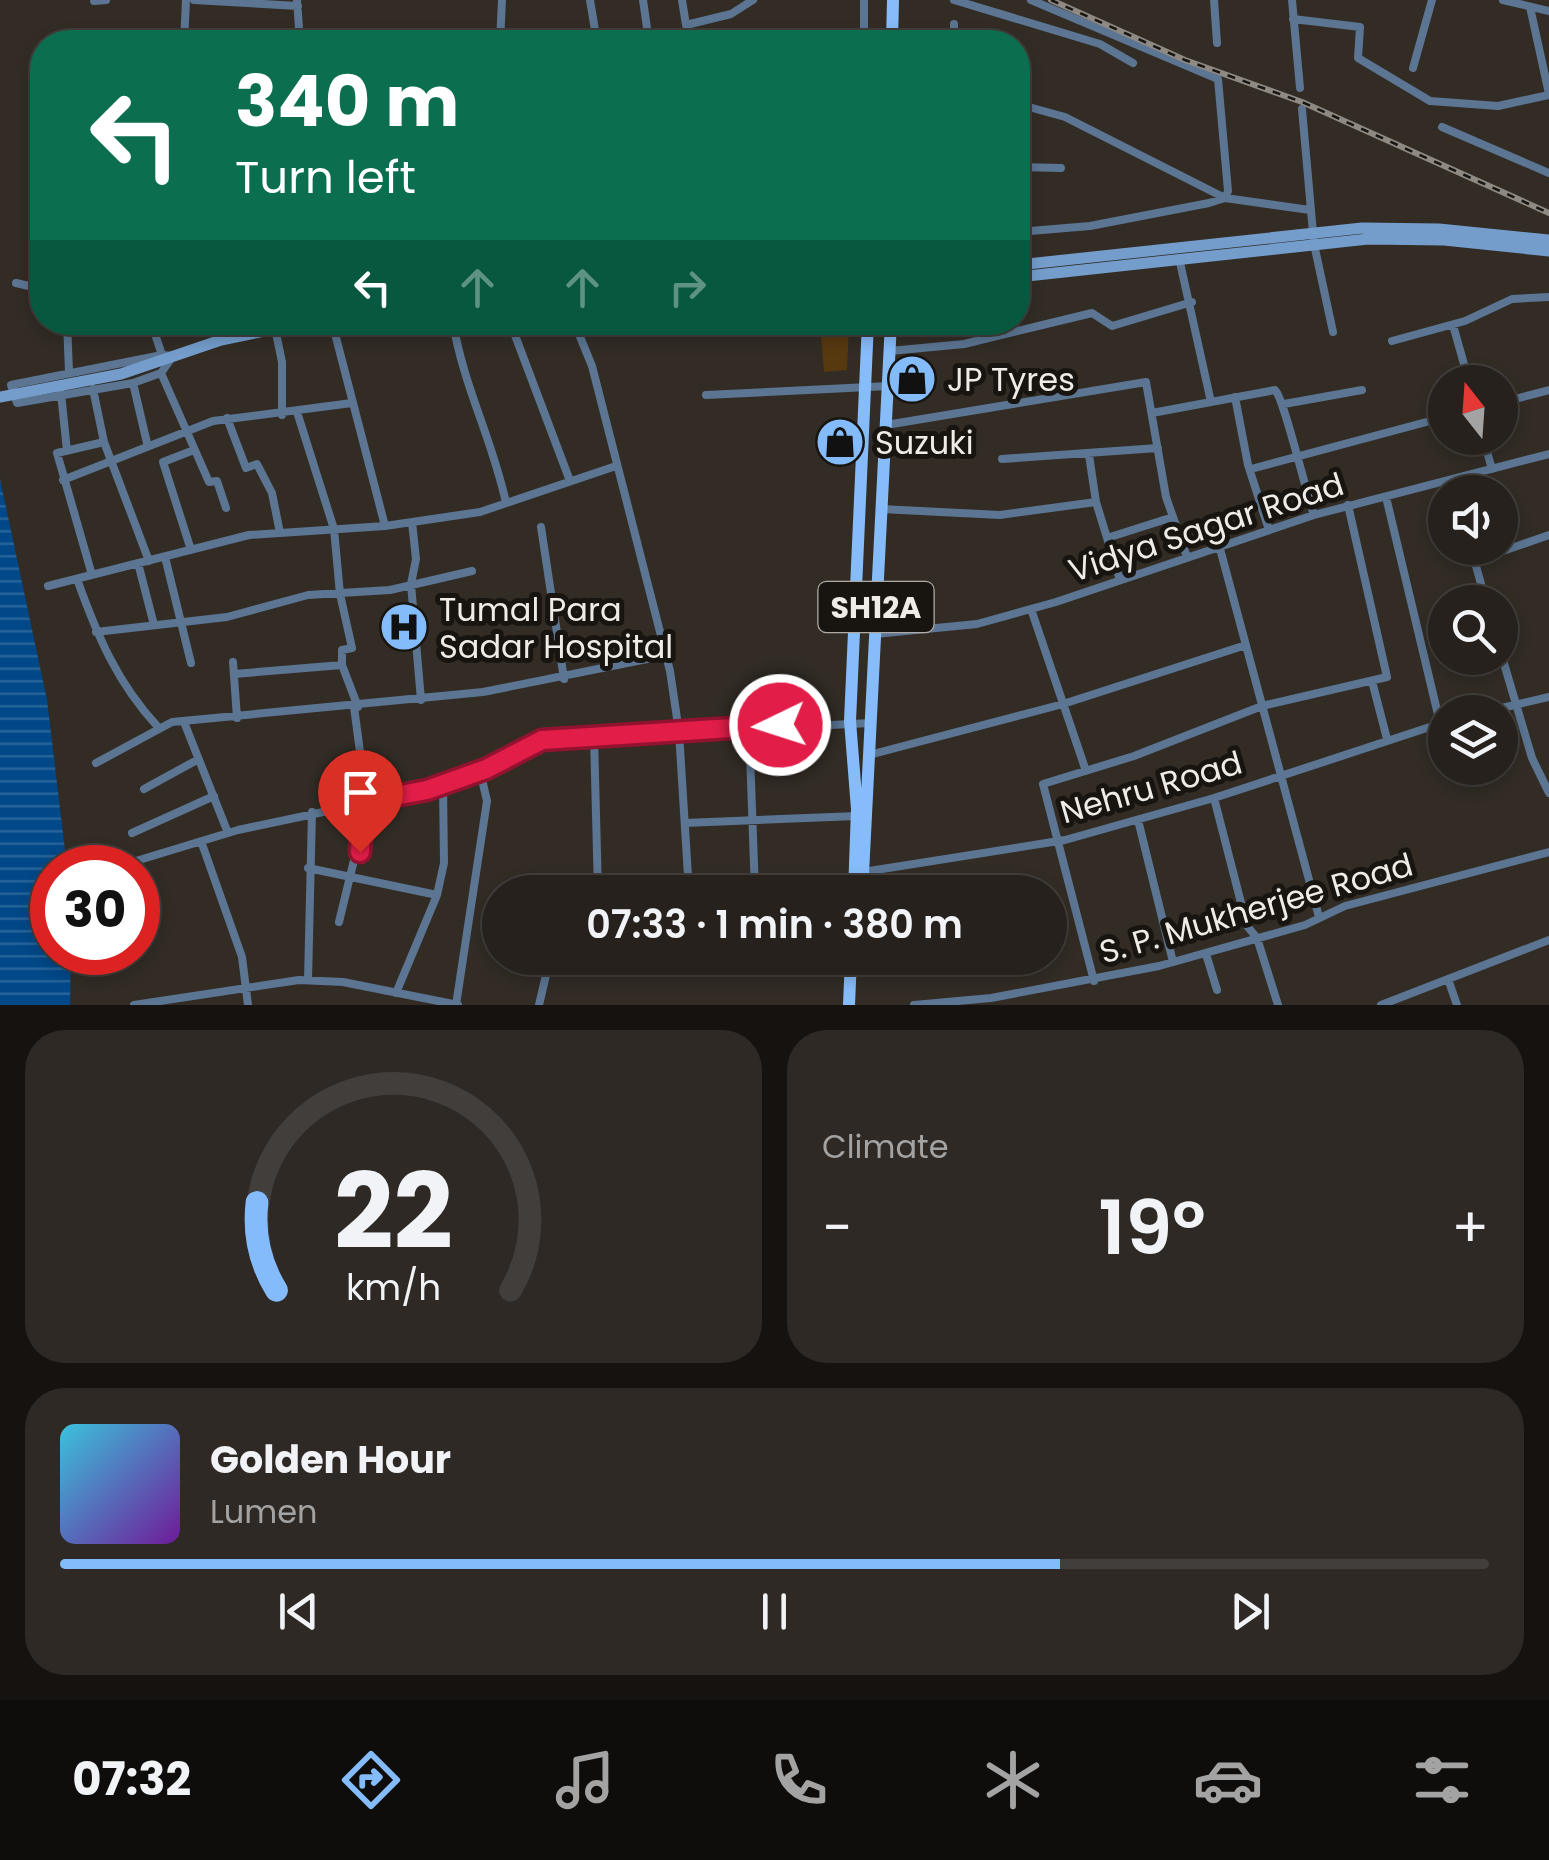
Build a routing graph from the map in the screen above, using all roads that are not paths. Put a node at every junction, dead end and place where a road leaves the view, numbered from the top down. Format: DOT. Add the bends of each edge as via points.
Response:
graph roads {
  1 [pos="106,0"];
  2 [pos="186,0"];
  3 [pos="194,0"];
  4 [pos="502,0"];
  5 [pos="590,0"];
  6 [pos="643,0"];
  7 [pos="682,0"];
  8 [pos="753,0"];
  9 [pos="864,0"];
  10 [pos="893,0"];
  11 [pos="954,0"];
  12 [pos="1031,0"];
  13 [pos="1214,0"];
  14 [pos="1292,0"];
  15 [pos="1432,0"];
  16 [pos="1503,0"];
  17 [pos="237,1"];
  18 [pos="94,2"];
  19 [pos="298,3"];
  20 [pos="1530,7"];
  21 [pos="1549,11"];
  22 [pos="1293,19"];
  23 [pos="954,24"];
  24 [pos="185,30"];
  25 [pos="299,30"];
  26 [pos="501,30"];
  27 [pos="596,30"];
  28 [pos="647,30"];
  29 [pos="864,30"];
  30 [pos="892,30"];
  31 [pos="954,30"];
  32 [pos="1217,43"];
  33 [pos="1133,63"];
  34 [pos="1412,68"];
  35 [pos="1300,88"];
  36 [pos="1549,94"];
  37 [pos="1030,107"];
  38 [pos="1302,110"];
  39 [pos="1442,127"];
  40 [pos="1030,167"];
  41 [pos="1061,168"];
  42 [pos="1549,173"];
  43 [pos="1225,198"];
  44 [pos="1310,210"];
  45 [pos="1030,231"];
  46 [pos="1313,238"];
  47 [pos="1549,240"];
  48 [pos="1549,251"];
  49 [pos="1178,253"];
  50 [pos="1030,264"];
  51 [pos="1030,275"];
  52 [pos="16,283"];
  53 [pos="30,287"];
  54 [pos="1549,297"];
  55 [pos="1192,302"];
  56 [pos="1453,325"];
  57 [pos="1030,326"];
  58 [pos="1333,332"];
  59 [pos="68,335"];
  60 [pos="158,335"];
  61 [pos="245,335"];
  62 [pos="280,335"];
  63 [pos="335,335"];
  64 [pos="455,335"];
  65 [pos="515,335"];
  66 [pos="579,335"];
  67 [pos="868,335"];
  68 [pos="891,335"];
  69 [pos="997,335"];
  70 [pos="1392,340"];
  71 [pos="890,351"];
  72 [pos="167,356"];
  73 [pos="1464,365"];
  74 [pos="69,372"];
  75 [pos="161,373"];
  76 [pos="132,382"];
  77 [pos="866,386"];
  78 [pos="889,386"];
  79 [pos="93,389"];
  80 [pos="1362,390"];
  81 [pos="1549,390"];
  82 [pos="61,393"];
  83 [pos="706,395"];
  84 [pos="0,397"];
  85 [pos="1235,398"];
  86 [pos="1518,398"];
  87 [pos="1211,402"];
  88 [pos="352,403"];
  89 [pos="1284,404"];
  90 [pos="297,412"];
  91 [pos="1152,412"];
  92 [pos="282,414"];
  93 [pos="227,418"];
  94 [pos="1428,422"];
  95 [pos="886,425"];
  96 [pos="186,430"];
  97 [pos="104,442"];
  98 [pos="146,444"];
  99 [pos="1158,448"];
  100 [pos="194,450"];
  101 [pos="67,451"];
  102 [pos="1089,454"];
  103 [pos="1549,454"];
  104 [pos="1488,455"];
  105 [pos="110,458"];
  106 [pos="1294,459"];
  107 [pos="1002,460"];
  108 [pos="616,466"];
  109 [pos="1492,469"];
  110 [pos="1251,470"];
  111 [pos="1469,475"];
  112 [pos="63,480"];
  113 [pos="570,481"];
  114 [pos="1428,486"];
  115 [pos="1386,497"];
  116 [pos="1096,502"];
  117 [pos="506,503"];
  118 [pos="1348,505"];
  119 [pos="226,508"];
  120 [pos="881,508"];
  121 [pos="1314,515"];
  122 [pos="1173,517"];
  123 [pos="412,522"];
  124 [pos="385,526"];
  125 [pos="541,527"];
  126 [pos="334,529"];
  127 [pos="1269,530"];
  128 [pos="280,533"];
  129 [pos="1549,535"];
  130 [pos="1107,538"];
  131 [pos="1220,546"];
  132 [pos="1518,546"];
  133 [pos="191,550"];
  134 [pos="165,556"];
  135 [pos="1188,557"];
  136 [pos="149,561"];
  137 [pos="138,564"];
  138 [pos="472,572"];
  139 [pos="92,575"];
  140 [pos="77,579"];
  141 [pos="1120,580"];
  142 [pos="411,584"];
  143 [pos="48,586"];
  144 [pos="340,594"];
  145 [pos="1032,608"];
  146 [pos="182,621"];
  147 [pos="154,625"];
  148 [pos="96,632"];
  149 [pos="875,634"];
  150 [pos="1246,644"];
  151 [pos="667,655"];
  152 [pos="232,662"];
  153 [pos="191,663"];
  154 [pos="342,664"];
  155 [pos="234,674"];
  156 [pos="564,679"];
  157 [pos="1372,681"];
  158 [pos="1436,695"];
  159 [pos="1549,698"];
  160 [pos="421,700"];
  161 [pos="1063,704"];
  162 [pos="1518,705"];
  163 [pos="1262,706"];
  164 [pos="356,707"];
  165 [pos="1518,712"];
  166 [pos="237,718"];
  167 [pos="850,721"];
  168 [pos="184,722"];
  169 [pos="871,723"];
  170 [pos="749,726"];
  171 [pos="158,727"];
  172 [pos="1428,727"];
  173 [pos="679,732"];
  174 [pos="594,736"];
  175 [pos="1387,739"];
  176 [pos="869,755"];
  177 [pos="196,760"];
  178 [pos="96,763"];
  179 [pos="480,771"];
  180 [pos="1086,772"];
  181 [pos="1281,775"];
  182 [pos="443,784"];
  183 [pos="144,790"];
  184 [pos="1549,793"];
  185 [pos="214,796"];
  186 [pos="1214,798"];
  187 [pos="363,802"];
  188 [pos="312,812"];
  189 [pos="857,816"];
  190 [pos="1138,820"];
  191 [pos="752,821"];
  192 [pos="686,823"];
  193 [pos="132,833"];
  194 [pos="228,833"];
  195 [pos="1057,840"];
  196 [pos="201,841"];
  197 [pos="1549,852"];
  198 [pos="160,854"];
  199 [pos="308,868"];
  200 [pos="859,873"];
  201 [pos="598,875"];
  202 [pos="688,875"];
  203 [pos="754,875"];
  204 [pos="350,877"];
  205 [pos="437,895"];
  206 [pos="1319,917"];
  207 [pos="339,922"];
  208 [pos="1257,938"];
  209 [pos="1549,940"];
  210 [pos="1206,954"];
  211 [pos="1173,962"];
  212 [pos="546,975"];
  213 [pos="850,975"];
  214 [pos="858,975"];
  215 [pos="1448,979"];
  216 [pos="308,980"];
  217 [pos="1094,982"];
  218 [pos="246,988"];
  219 [pos="1217,990"];
  220 [pos="385,991"];
  221 [pos="1026,992"];
  222 [pos="396,993"];
  223 [pos="1405,995"];
  224 [pos="940,1004"];
  225 [pos="134,1005"];
  226 [pos="248,1005"];
  227 [pos="383,1005"];
  228 [pos="457,1005"];
  229 [pos="539,1005"];
  230 [pos="848,1005"];
  231 [pos="857,1005"];
  232 [pos="914,1005"];
  233 [pos="1028,1005"];
  234 [pos="1278,1005"];
  235 [pos="1380,1005"];
  236 [pos="1408,1005"];
  237 [pos="1457,1005"];
  1 -- 18 [label="street"];
  2 -- 24 [label="street"];
  3 -- 17 [label="street"];
  4 -- 26 [label="street"];
  5 -- 27 [label="street"];
  6 -- 28 [label="street"];
  7 -- 8 [label="street" via="686,25 731,14"];
  9 -- 29 [label="street"];
  10 -- 30 [label="main road"];
  11 -- 33 [label="street" via="1100,44"];
  12 -- 43 [label="street" via="1218,78"];
  13 -- 32 [label="street"];
  14 -- 22 [label="street"];
  15 -- 34 [label="street"];
  16 -- 20 [label="street"];
  17 -- 19 [label="street"];
  19 -- 25 [label="street"];
  20 -- 21 [label="street"];
  20 -- 36 [label="street"];
  22 -- 35 [label="street"];
  22 -- 36 [label="street" via="1360,27 1358,58 1430,101 1498,106"];
  23 -- 31 [label="street"];
  37 -- 43 [label="street" via="1065,117"];
  38 -- 44 [label="street"];
  39 -- 42 [label="street"];
  40 -- 41 [label="street"];
  43 -- 44 [label="street"];
  43 -- 45 [label="street" via="1090,226"];
  44 -- 46 [label="street"];
  46 -- 47 [label="street" via="1439,229"];
  46 -- 48 [label="street" via="1444,240"];
  46 -- 49 [label="street"];
  46 -- 58 [label="street"];
  49 -- 50 [label="street"];
  49 -- 51 [label="street"];
  49 -- 55 [label="street"];
  52 -- 53 [label="street"];
  54 -- 56 [label="street" via="1512,299"];
  55 -- 57 [label="street" via="1112,326 1092,313"];
  55 -- 87 [label="street"];
  56 -- 70 [label="street"];
  56 -- 73 [label="street"];
  59 -- 74 [label="street"];
  60 -- 72 [label="street"];
  61 -- 72 [label="street"];
  62 -- 92 [label="street"];
  63 -- 88 [label="street"];
  64 -- 117 [label="street"];
  65 -- 113 [label="street"];
  66 -- 108 [label="street"];
  67 -- 77 [label="main road, SH12A"];
  68 -- 71 [label="main road, SH12A"];
  69 -- 71 [label="street"];
  71 -- 78 [label="main road, SH12A"];
  72 -- 74 [label="street"];
  72 -- 75 [label="street"];
  72 -- 84 [label="street" via="121,374"];
  74 -- 82 [label="street" via="11,384 18,403"];
  75 -- 76 [label="street"];
  75 -- 96 [label="street"];
  76 -- 79 [label="street"];
  76 -- 98 [label="street"];
  77 -- 78 [label="street"];
  77 -- 83 [label="street"];
  77 -- 167 [label="main road, SH12A"];
  78 -- 95 [label="main road, SH12A"];
  79 -- 82 [label="street"];
  79 -- 97 [label="street"];
  80 -- 89 [label="street"];
  81 -- 86 [label="street"];
  82 -- 101 [label="street"];
  85 -- 87 [label="street"];
  85 -- 89 [label="street" via="1275,390"];
  85 -- 110 [label="street"];
  87 -- 91 [label="street"];
  88 -- 90 [label="street"];
  88 -- 124 [label="street"];
  89 -- 106 [label="street"];
  90 -- 92 [label="street"];
  90 -- 126 [label="street"];
  91 -- 95 [label="street" via="1146,382"];
  91 -- 99 [label="street"];
  92 -- 93 [label="street"];
  93 -- 96 [label="street"];
  93 -- 128 [label="street" via="246,468 257,464 266,475"];
  94 -- 106 [label="street"];
  95 -- 120 [label="main road, SH12A"];
  96 -- 98 [label="street"];
  96 -- 100 [label="street"];
  97 -- 101 [label="street"];
  97 -- 105 [label="street"];
  98 -- 105 [label="street"];
  99 -- 102 [label="street"];
  99 -- 122 [label="street"];
  100 -- 119 [label="street" via="209,482 217,481"];
  100 -- 133 [label="street" via="162,462"];
  101 -- 112 [label="street" via="58,453"];
  102 -- 107 [label="street"];
  102 -- 116 [label="street"];
  103 -- 109 [label="street, Vidya Sagar Road"];
  104 -- 109 [label="street"];
  105 -- 112 [label="street"];
  105 -- 136 [label="street"];
  106 -- 110 [label="street"];
  106 -- 121 [label="street"];
  108 -- 113 [label="street"];
  108 -- 151 [label="street"];
  109 -- 111 [label="street, Vidya Sagar Road"];
  110 -- 127 [label="street"];
  112 -- 139 [label="street"];
  113 -- 117 [label="street"];
  114 -- 115 [label="street, Vidya Sagar Road"];
  115 -- 118 [label="street, Vidya Sagar Road"];
  115 -- 158 [label="street"];
  116 -- 120 [label="street" via="1000,515"];
  116 -- 130 [label="street"];
  117 -- 123 [label="street"];
  118 -- 121 [label="street, Vidya Sagar Road"];
  118 -- 157 [label="street" via="1387,677"];
  120 -- 149 [label="main road, SH12A"];
  121 -- 127 [label="street, Vidya Sagar Road"];
  122 -- 130 [label="street"];
  122 -- 135 [label="street"];
  123 -- 124 [label="street"];
  123 -- 142 [label="street"];
  124 -- 126 [label="street"];
  125 -- 156 [label="street"];
  126 -- 128 [label="street"];
  126 -- 144 [label="street"];
  127 -- 131 [label="street, Vidya Sagar Road"];
  128 -- 133 [label="street"];
  129 -- 132 [label="street"];
  130 -- 141 [label="street"];
  131 -- 135 [label="street, Vidya Sagar Road"];
  131 -- 150 [label="street"];
  133 -- 134 [label="street"];
  134 -- 136 [label="street"];
  134 -- 146 [label="street"];
  135 -- 141 [label="street, Vidya Sagar Road"];
  136 -- 137 [label="street"];
  137 -- 139 [label="street"];
  137 -- 147 [label="street"];
  138 -- 142 [label="street"];
  139 -- 140 [label="street"];
  140 -- 143 [label="street"];
  140 -- 148 [label="street"];
  141 -- 145 [label="street, Vidya Sagar Road"];
  142 -- 144 [label="street"];
  142 -- 160 [label="street"];
  144 -- 146 [label="street"];
  144 -- 154 [label="street" via="352,648 342,650"];
  145 -- 149 [label="street, Vidya Sagar Road" via="976,624"];
  145 -- 161 [label="street"];
  146 -- 147 [label="street"];
  146 -- 153 [label="street"];
  147 -- 148 [label="street"];
  148 -- 171 [label="street" via="129,696"];
  149 -- 169 [label="main road, SH12A"];
  150 -- 161 [label="street"];
  150 -- 163 [label="street"];
  151 -- 156 [label="street"];
  151 -- 173 [label="street"];
  152 -- 155 [label="street"];
  154 -- 155 [label="street"];
  154 -- 164 [label="street"];
  155 -- 166 [label="street"];
  156 -- 160 [label="street"];
  157 -- 163 [label="street"];
  157 -- 175 [label="street"];
  159 -- 162 [label="street"];
  160 -- 164 [label="street"];
  161 -- 176 [label="street"];
  161 -- 180 [label="street"];
  163 -- 180 [label="street"];
  163 -- 181 [label="street"];
  164 -- 166 [label="street"];
  164 -- 187 [label="street"];
  165 -- 184 [label="street"];
  166 -- 168 [label="street"];
  167 -- 169 [label="street"];
  167 -- 170 [label="street"];
  167 -- 189 [label="main road, SH12A"];
  168 -- 171 [label="street"];
  168 -- 177 [label="street"];
  169 -- 176 [label="main road, SH12A"];
  170 -- 173 [label="street"];
  170 -- 191 [label="street"];
  171 -- 178 [label="street"];
  172 -- 175 [label="street, Nehru Road"];
  173 -- 174 [label="street"];
  173 -- 192 [label="street"];
  174 -- 179 [label="street" via="542,740"];
  174 -- 201 [label="street"];
  175 -- 181 [label="street, Nehru Road"];
  176 -- 200 [label="main road, SH12A"];
  177 -- 183 [label="street"];
  177 -- 185 [label="street"];
  179 -- 182 [label="street"];
  179 -- 228 [label="street" via="487,801"];
  180 -- 195 [label="street" via="1043,784"];
  181 -- 186 [label="street, Nehru Road"];
  181 -- 206 [label="street"];
  182 -- 187 [label="street"];
  182 -- 205 [label="street" via="444,863"];
  185 -- 193 [label="street"];
  185 -- 194 [label="street"];
  186 -- 190 [label="street, Nehru Road"];
  186 -- 208 [label="street" via="1247,926"];
  187 -- 188 [label="street"];
  187 -- 204 [label="street" via="360,852"];
  188 -- 194 [label="street"];
  188 -- 199 [label="street"];
  189 -- 191 [label="street"];
  189 -- 200 [label="main road, SH12A"];
  190 -- 195 [label="street, Nehru Road"];
  190 -- 211 [label="street"];
  191 -- 192 [label="street"];
  191 -- 203 [label="street"];
  192 -- 202 [label="street"];
  194 -- 196 [label="street"];
  195 -- 200 [label="street, Nehru Road"];
  195 -- 217 [label="street"];
  196 -- 198 [label="street"];
  196 -- 218 [label="street"];
  197 -- 206 [label="street, S. P. Mukherjee Road"];
  199 -- 204 [label="street"];
  199 -- 216 [label="street"];
  204 -- 205 [label="street"];
  204 -- 207 [label="street"];
  205 -- 222 [label="street"];
  206 -- 208 [label="street, S. P. Mukherjee Road"];
  208 -- 210 [label="street, S. P. Mukherjee Road"];
  208 -- 234 [label="street"];
  209 -- 215 [label="street"];
  210 -- 211 [label="street, S. P. Mukherjee Road"];
  210 -- 219 [label="street"];
  211 -- 217 [label="street, S. P. Mukherjee Road"];
  212 -- 229 [label="street"];
  213 -- 230 [label="main road"];
  214 -- 231 [label="main road"];
  215 -- 223 [label="street"];
  215 -- 237 [label="street"];
  216 -- 218 [label="street"];
  216 -- 220 [label="street"];
  217 -- 221 [label="street, S. P. Mukherjee Road"];
  218 -- 225 [label="street"];
  218 -- 226 [label="street"];
  220 -- 222 [label="street"];
  220 -- 227 [label="street"];
  221 -- 224 [label="street, S. P. Mukherjee Road"];
  221 -- 233 [label="street"];
  222 -- 228 [label="street"];
  223 -- 235 [label="street"];
  223 -- 236 [label="street"];
  224 -- 232 [label="street, S. P. Mukherjee Road"];
}
